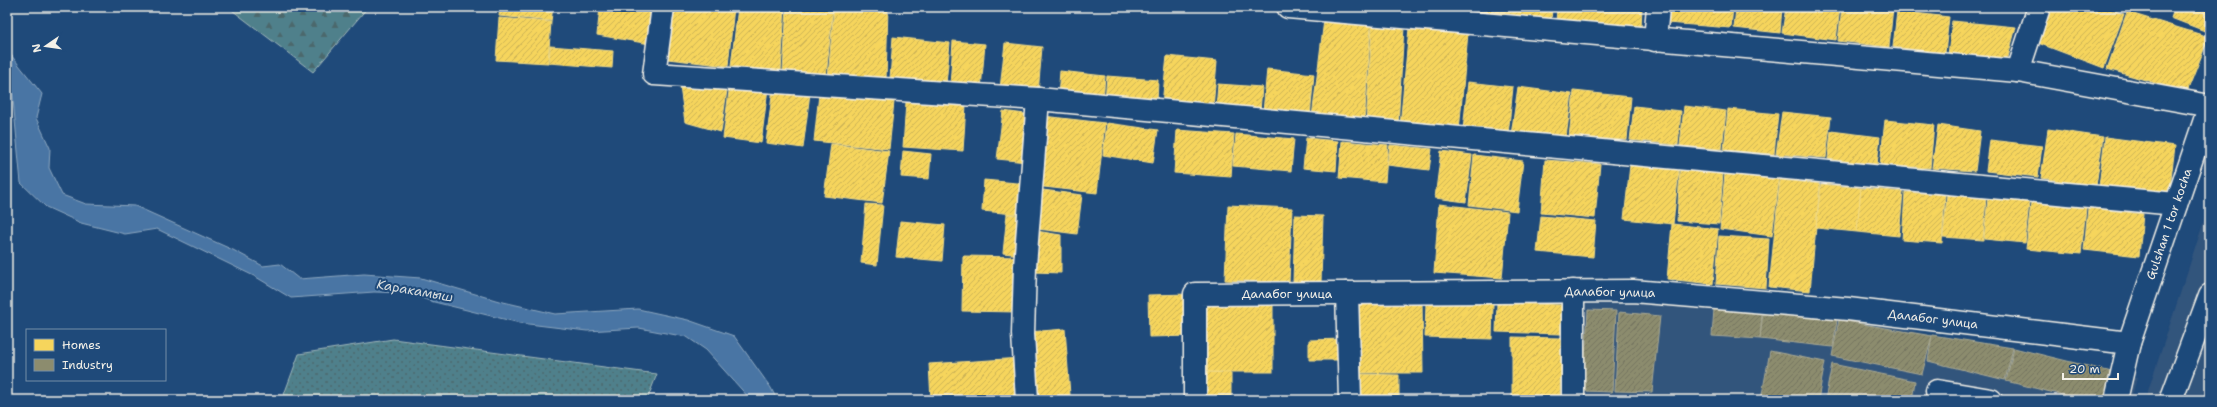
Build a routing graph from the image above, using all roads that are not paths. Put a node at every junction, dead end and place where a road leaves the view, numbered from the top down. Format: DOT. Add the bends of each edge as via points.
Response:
graph roads {
  1 [pos="663,7"];
  2 [pos="1288,7"];
  3 [pos="1658,7"];
  4 [pos="2039,7"];
  5 [pos="1457,15"];
  6 [pos="1655,40"];
  7 [pos="2018,71"];
  8 [pos="1038,99"];
  9 [pos="2210,105"];
  10 [pos="2176,204"];
  11 [pos="1573,291"];
  12 [pos="1347,293"];
  13 [pos="2210,295"];
  14 [pos="2129,343"];
  15 [pos="1937,391"];
  16 [pos="1027,400"];
  17 [pos="1195,400"];
  18 [pos="1350,400"];
  19 [pos="1573,400"];
  20 [pos="1991,400"];
  21 [pos="2116,400"];
  22 [pos="2171,400"];
  1 -- 8 [label="street" via="654,74"];
  2 -- 5 [label="street"];
  3 -- 6 [label="street"];
  4 -- 7 [label="street"];
  5 -- 6 [label="street"];
  6 -- 7 [label="street"];
  7 -- 9 [label="street"];
  8 -- 10 [label="street"];
  8 -- 16 [label="street" via="1025,266 1023,334"];
  9 -- 10 [label="street, Gulshan 1 tor kocha"];
  10 -- 14 [label="street, Gulshan 1 tor kocha"];
  11 -- 12 [label="street, Далабог улица"];
  11 -- 14 [label="street, Далабог улица" via="1633,291 1848,309"];
  11 -- 19 [label="street"];
  12 -- 17 [label="street, Далабог улица" via="1195,294"];
  12 -- 18 [label="street"];
  13 -- 22 [label="street"];
  14 -- 21 [label="street, Gulshan 1 tor kocha"];
  15 -- 20 [label="street"];
}
